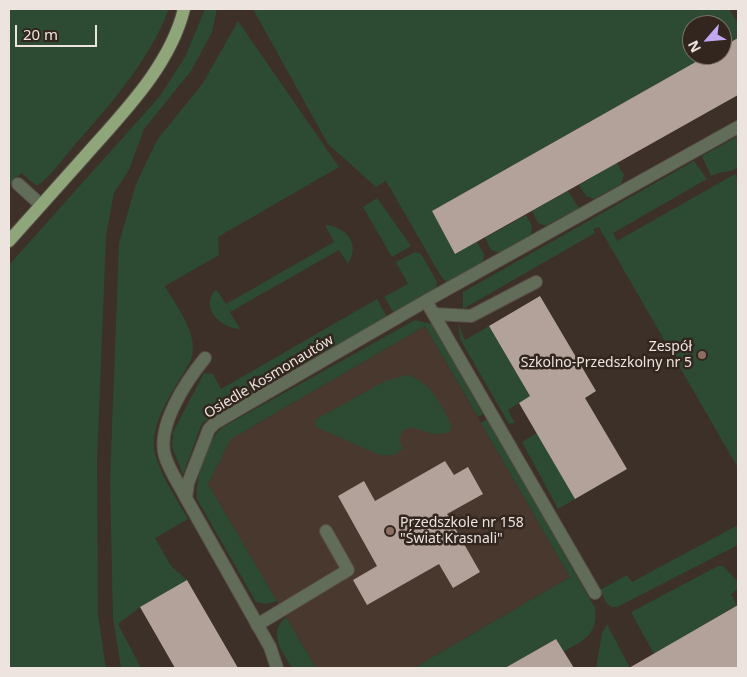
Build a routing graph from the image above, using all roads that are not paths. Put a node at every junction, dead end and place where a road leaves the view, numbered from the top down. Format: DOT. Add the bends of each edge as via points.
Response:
graph roads {
  1 [pos="184,9"];
  2 [pos="738,127"];
  3 [pos="18,184"];
  4 [pos="41,205"];
  5 [pos="9,241"];
  6 [pos="536,282"];
  7 [pos="426,301"];
  8 [pos="434,314"];
  9 [pos="205,358"];
  10 [pos="186,498"];
  11 [pos="326,531"];
  12 [pos="595,593"];
  13 [pos="257,625"];
  14 [pos="277,668"];
  1 -- 4 [label="main road" via="162,60 130,106"];
  2 -- 7 [label="street, Osiedle Kosmonautów"];
  3 -- 4 [label="street"];
  4 -- 5 [label="main road"];
  6 -- 8 [label="street" via="471,316"];
  7 -- 8 [label="street"];
  7 -- 10 [label="street, Osiedle Kosmonautów" via="215,423 203,439"];
  8 -- 12 [label="street"];
  9 -- 10 [label="street" via="192,373 169,419 162,442 165,457"];
  10 -- 13 [label="street"];
  11 -- 13 [label="street" via="348,570"];
  13 -- 14 [label="street" via="270,647"];
}
